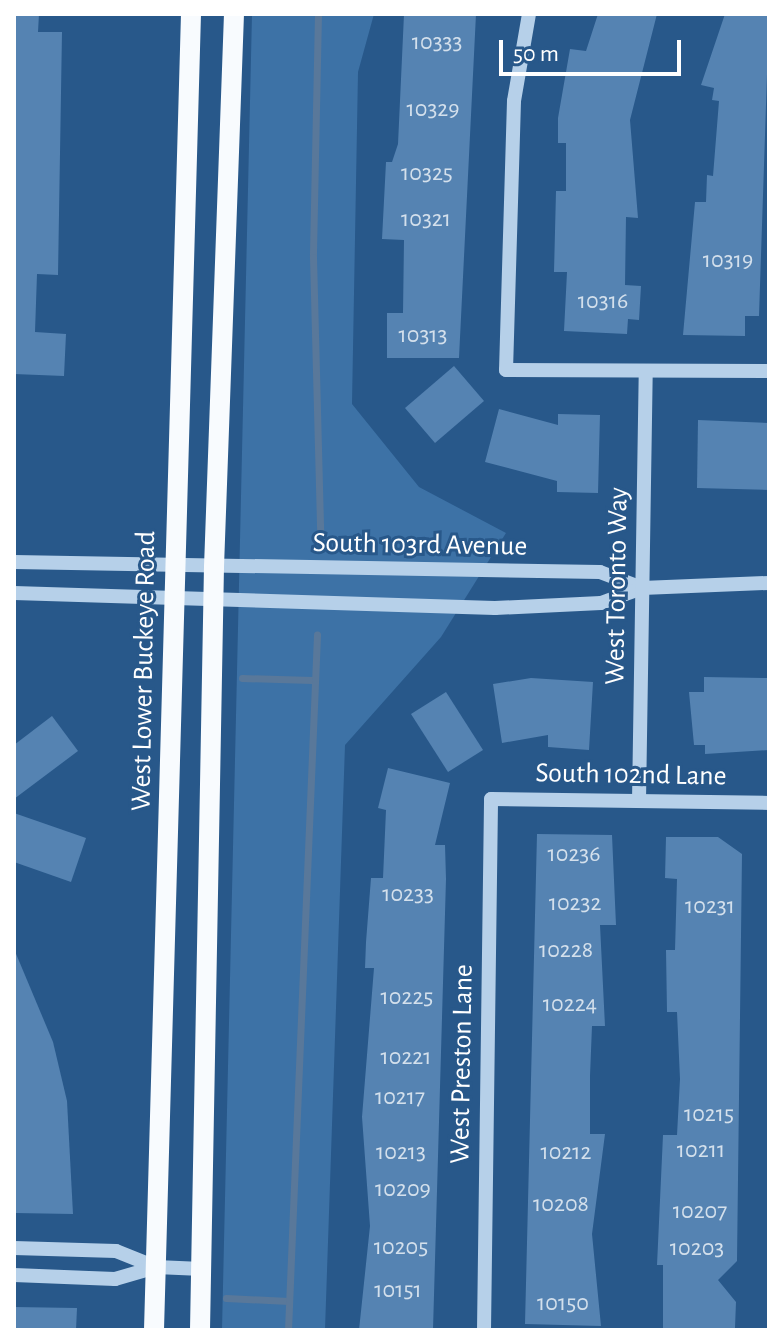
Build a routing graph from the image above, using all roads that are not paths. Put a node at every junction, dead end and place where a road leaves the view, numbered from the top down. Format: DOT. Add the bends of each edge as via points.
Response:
graph roads {
  1 [pos="191,14"];
  2 [pos="234,14"];
  3 [pos="529,14"];
  4 [pos="646,371"];
  5 [pos="769,371"];
  6 [pos="14,562"];
  7 [pos="194,566"];
  8 [pos="769,583"];
  9 [pos="642,588"];
  10 [pos="14,593"];
  11 [pos="194,600"];
  12 [pos="491,799"];
  13 [pos="639,801"];
  14 [pos="769,803"];
  15 [pos="14,1248"];
  16 [pos="156,1267"];
  17 [pos="202,1269"];
  18 [pos="14,1275"];
  19 [pos="154,1330"];
  20 [pos="200,1330"];
  21 [pos="484,1330"];
  1 -- 7 [label="main road, West Lower Buckeye Road"];
  2 -- 7 [label="main road, West Lower Buckeye Road"];
  3 -- 4 [label="street" via="514,101 506,370"];
  4 -- 5 [label="street"];
  4 -- 9 [label="street, West Toronto Way"];
  6 -- 7 [label="street, South 103rd Avenue"];
  7 -- 9 [label="street, South 103rd Avenue" via="600,572"];
  7 -- 11 [label="main road, West Lower Buckeye Road"];
  7 -- 11 [label="main road, West Lower Buckeye Road"];
  8 -- 9 [label="street, South 103rd Avenue"];
  9 -- 11 [label="street, South 103rd Avenue" via="601,603 495,608"];
  9 -- 13 [label="street, West Toronto Way"];
  10 -- 11 [label="street, South 103rd Avenue"];
  11 -- 16 [label="main road, West Lower Buckeye Road"];
  11 -- 17 [label="main road, West Lower Buckeye Road"];
  12 -- 13 [label="street, South 102nd Lane"];
  12 -- 21 [label="street, West Preston Lane"];
  13 -- 14 [label="street, South 102nd Lane"];
  15 -- 16 [label="street" via="116,1251"];
  16 -- 17 [label="street"];
  16 -- 18 [label="street" via="115,1279"];
  16 -- 19 [label="main road, West Lower Buckeye Road"];
  17 -- 20 [label="main road, West Lower Buckeye Road"];
}
